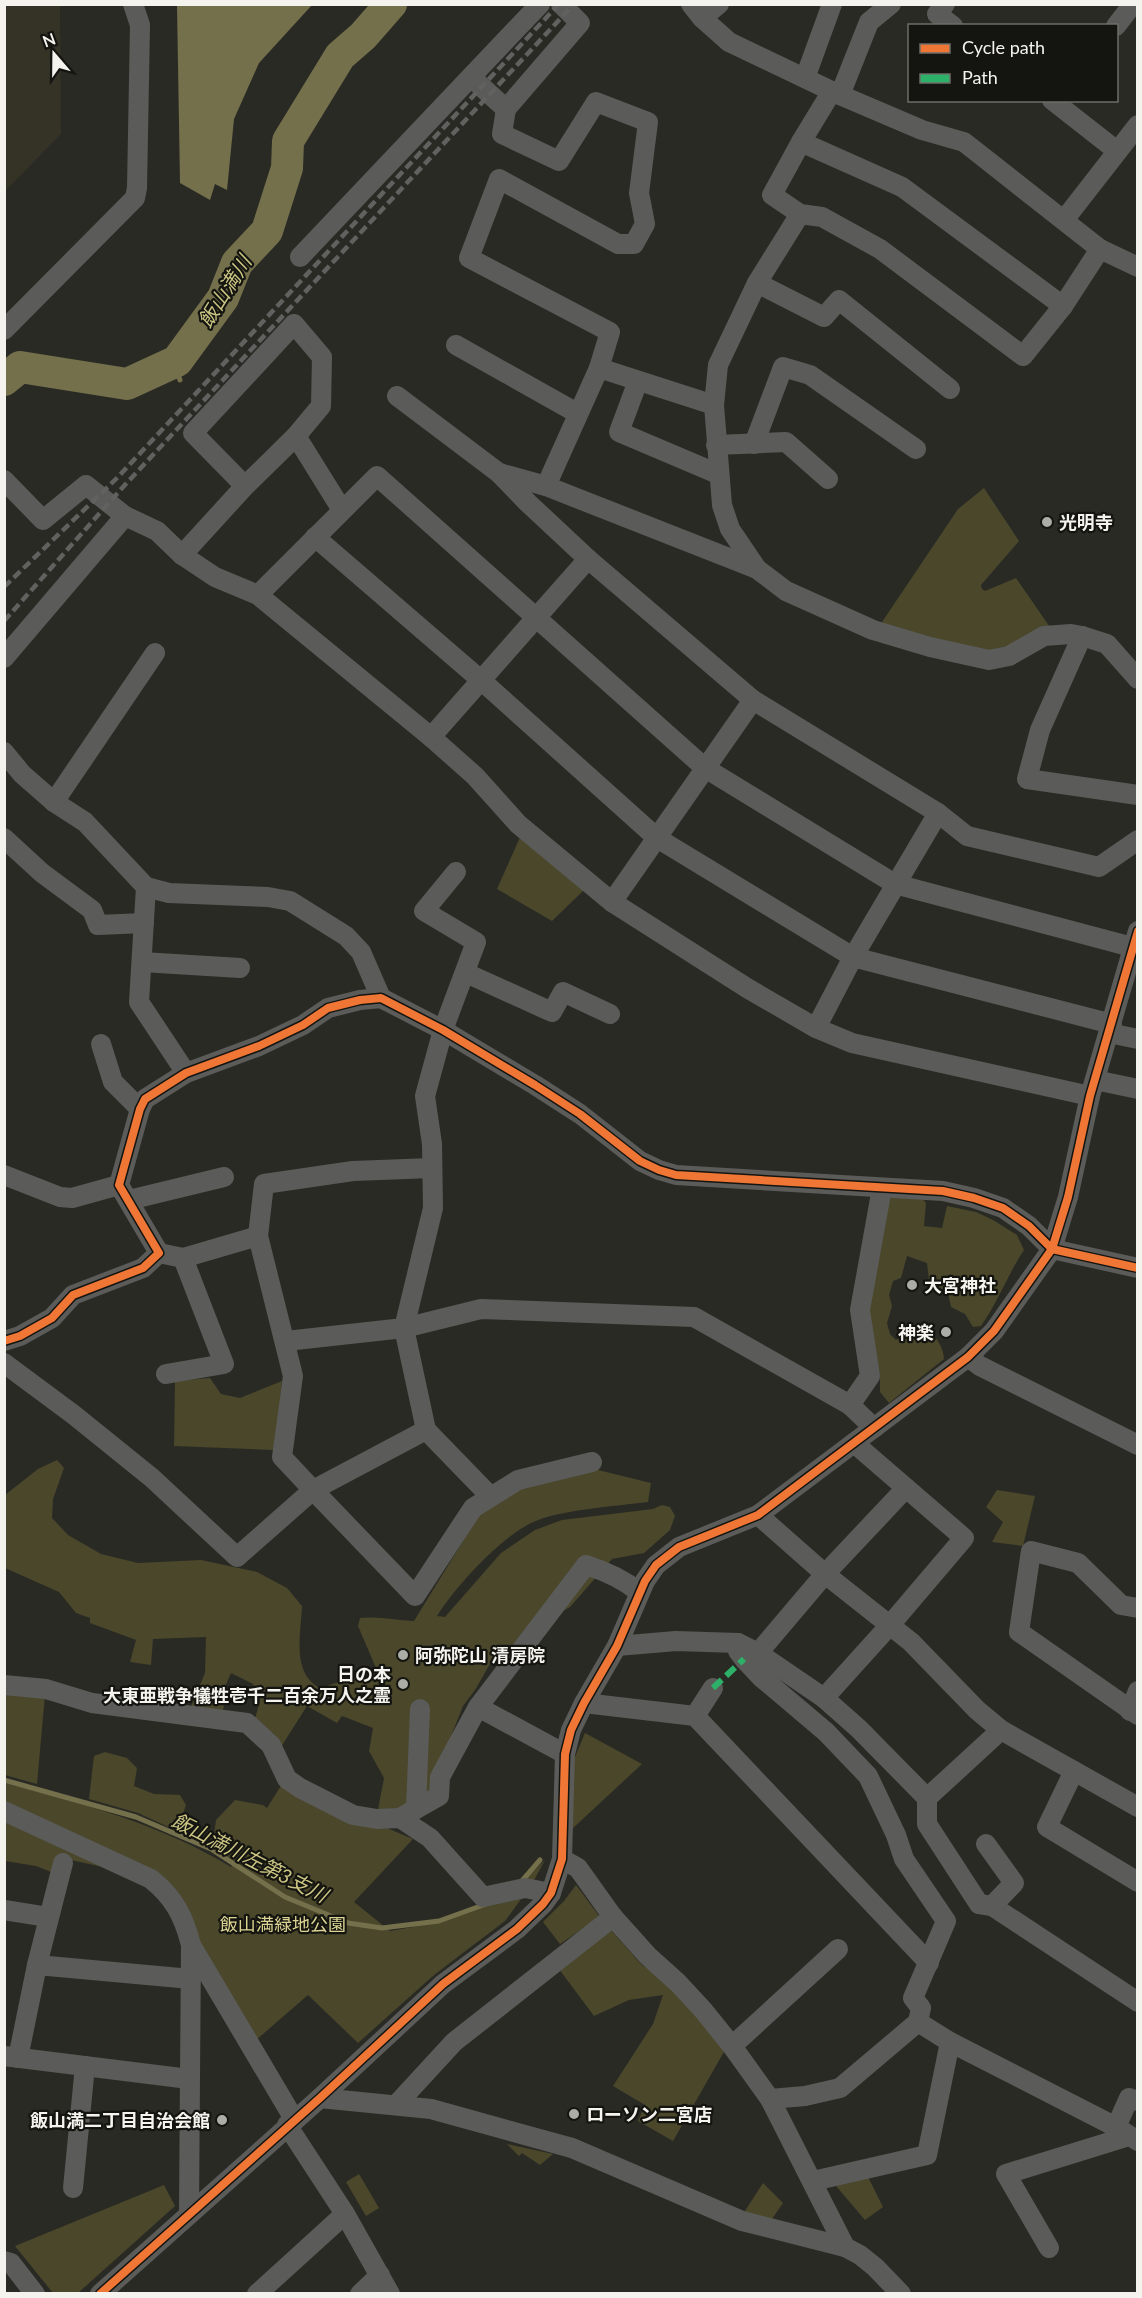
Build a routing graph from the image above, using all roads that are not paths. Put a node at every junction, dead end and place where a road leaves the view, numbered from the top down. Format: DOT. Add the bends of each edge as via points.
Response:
graph roads {
  1 [pos="133,4"];
  2 [pos="540,4"];
  3 [pos="561,4"];
  4 [pos="719,4"];
  5 [pos="832,4"];
  6 [pos="891,4"];
  7 [pos="945,4"];
  8 [pos="1133,4"];
  9 [pos="696,11"];
  10 [pos="950,24"];
  11 [pos="1118,24"];
  12 [pos="471,77"];
  13 [pos="805,78"];
  14 [pos="836,93"];
  15 [pos="1056,102"];
  16 [pos="506,109"];
  17 [pos="1137,125"];
  18 [pos="801,142"];
  19 [pos="1117,151"];
  20 [pos="800,214"];
  21 [pos="1064,220"];
  22 [pos="1100,249"];
  23 [pos="300,257"];
  24 [pos="1137,267"];
  25 [pos="757,283"];
  26 [pos="1063,306"];
  27 [pos="4,330"];
  28 [pos="456,345"];
  29 [pos="599,369"];
  30 [pos="638,381"];
  31 [pos="950,388"];
  32 [pos="397,396"];
  33 [pos="714,405"];
  34 [pos="577,413"];
  35 [pos="296,436"];
  36 [pos="754,444"];
  37 [pos="716,445"];
  38 [pos="916,448"];
  39 [pos="499,473"];
  40 [pos="718,474"];
  41 [pos="828,479"];
  42 [pos="4,480"];
  43 [pos="244,486"];
  44 [pos="546,486"];
  45 [pos="342,510"];
  46 [pos="125,516"];
  47 [pos="315,537"];
  48 [pos="182,555"];
  49 [pos="588,559"];
  50 [pos="757,570"];
  51 [pos="258,595"];
  52 [pos="536,619"];
  53 [pos="1082,636"];
  54 [pos="155,653"];
  55 [pos="4,658"];
  56 [pos="1137,679"];
  57 [pos="482,681"];
  58 [pos="753,700"];
  59 [pos="431,737"];
  60 [pos="4,752"];
  61 [pos="705,768"];
  62 [pos="1137,795"];
  63 [pos="54,802"];
  64 [pos="938,813"];
  65 [pos="4,838"];
  66 [pos="657,838"];
  67 [pos="1137,840"];
  68 [pos="456,872"];
  69 [pos="895,884"];
  70 [pos="146,887"];
  71 [pos="612,902"];
  72 [pos="144,923"];
  73 [pos="1135,939"];
  74 [pos="853,957"];
  75 [pos="142,962"];
  76 [pos="240,968"];
  77 [pos="466,973"];
  78 [pos="381,998"];
  79 [pos="610,1014"];
  80 [pos="816,1028"];
  81 [pos="1111,1028"];
  82 [pos="443,1030"];
  83 [pos="1137,1039"];
  84 [pos="101,1044"];
  85 [pos="186,1073"];
  86 [pos="1093,1088"];
  87 [pos="1137,1089"];
  88 [pos="140,1109"];
  89 [pos="432,1168"];
  90 [pos="4,1175"];
  91 [pos="224,1177"];
  92 [pos="882,1188"];
  93 [pos="124,1193"];
  94 [pos="258,1236"];
  95 [pos="1052,1249"];
  96 [pos="159,1253"];
  97 [pos="183,1258"];
  98 [pos="1137,1268"];
  99 [pos="404,1328"];
  100 [pos="4,1341"];
  101 [pos="286,1341"];
  102 [pos="968,1357"];
  103 [pos="4,1363"];
  104 [pos="166,1374"];
  105 [pos="850,1405"];
  106 [pos="874,1428"];
  107 [pos="426,1430"];
  108 [pos="855,1443"];
  109 [pos="1137,1444"];
  110 [pos="592,1462"];
  111 [pos="906,1488"];
  112 [pos="313,1490"];
  113 [pos="491,1497"];
  114 [pos="758,1515"];
  115 [pos="825,1574"];
  116 [pos="639,1592"];
  117 [pos="1137,1608"];
  118 [pos="891,1625"];
  119 [pos="738,1643"];
  120 [pos="617,1646"];
  121 [pos="758,1653"];
  122 [pos="4,1685"];
  123 [pos="712,1688"];
  124 [pos="1137,1691"];
  125 [pos="824,1698"];
  126 [pos="584,1703"];
  127 [pos="478,1707"];
  128 [pos="420,1709"];
  129 [pos="1134,1713"];
  130 [pos="695,1716"];
  131 [pos="1001,1730"];
  132 [pos="565,1754"];
  133 [pos="1074,1771"];
  134 [pos="927,1798"];
  135 [pos="1137,1807"];
  136 [pos="4,1811"];
  137 [pos="408,1813"];
  138 [pos="986,1844"];
  139 [pos="562,1859"];
  140 [pos="63,1863"];
  141 [pos="1137,1882"];
  142 [pos="551,1893"];
  143 [pos="992,1906"];
  144 [pos="4,1911"];
  145 [pos="48,1917"];
  146 [pos="613,1917"];
  147 [pos="191,1945"];
  148 [pos="838,1949"];
  149 [pos="929,1963"];
  150 [pos="37,1965"];
  151 [pos="191,1979"];
  152 [pos="1137,2002"];
  153 [pos="918,2022"];
  154 [pos="951,2042"];
  155 [pos="732,2046"];
  156 [pos="11,2057"];
  157 [pos="85,2066"];
  158 [pos="189,2079"];
  159 [pos="320,2098"];
  160 [pos="770,2099"];
  161 [pos="1137,2101"];
  162 [pos="396,2106"];
  163 [pos="290,2122"];
  164 [pos="1128,2135"];
  165 [pos="813,2181"];
  166 [pos="73,2188"];
  167 [pos="189,2212"];
  168 [pos="345,2214"];
  169 [pos="844,2247"];
  170 [pos="1049,2248"];
  171 [pos="4,2261"];
  172 [pos="380,2275"];
  173 [pos="35,2294"];
  174 [pos="100,2294"];
  175 [pos="257,2294"];
  176 [pos="360,2294"];
  177 [pos="390,2294"];
  178 [pos="901,2294"];
  1 -- 27 [label="street" via="140,25 135,198"];
  2 -- 12 [label="street"];
  3 -- 16 [label="street" via="580,23"];
  4 -- 9 [label="street"];
  5 -- 13 [label="street"];
  6 -- 14 [label="street" via="869,22"];
  7 -- 10 [label="street" via="937,14"];
  8 -- 11 [label="street"];
  9 -- 13 [label="street" via="729,42"];
  12 -- 16 [label="street"];
  12 -- 23 [label="street"];
  13 -- 14 [label="street"];
  14 -- 18 [label="street"];
  14 -- 21 [label="street" via="922,130 964,142"];
  15 -- 19 [label="street"];
  16 -- 29 [label="street" via="502,135 559,161 596,102 648,122 639,193 645,224 634,244 618,244 499,179 469,258 610,332"];
  17 -- 19 [label="street"];
  18 -- 20 [label="street" via="772,195"];
  18 -- 26 [label="street" via="902,187"];
  19 -- 21 [label="street"];
  20 -- 25 [label="street"];
  20 -- 26 [label="street" via="822,217 880,249 1023,356"];
  21 -- 22 [label="street"];
  22 -- 24 [label="street"];
  22 -- 26 [label="street"];
  25 -- 31 [label="street" via="824,317 839,300"];
  25 -- 33 [label="street" via="718,364"];
  28 -- 34 [label="street"];
  29 -- 30 [label="street"];
  29 -- 34 [label="street"];
  30 -- 33 [label="street"];
  30 -- 40 [label="street" via="619,432"];
  32 -- 39 [label="street"];
  33 -- 37 [label="street"];
  34 -- 44 [label="street"];
  35 -- 43 [label="street"];
  35 -- 43 [label="street" via="321,406 322,357 294,324 193,433"];
  35 -- 45 [label="street"];
  36 -- 37 [label="street"];
  36 -- 38 [label="street" via="783,368 810,375"];
  36 -- 41 [label="street" via="786,442"];
  37 -- 40 [label="street"];
  39 -- 44 [label="street"];
  39 -- 49 [label="street"];
  40 -- 50 [label="street" via="730,529"];
  42 -- 46 [label="street" via="43,520 86,485"];
  43 -- 48 [label="street"];
  44 -- 50 [label="street"];
  45 -- 47 [label="street"];
  45 -- 52 [label="street" via="377,476"];
  46 -- 48 [label="street" via="157,531"];
  46 -- 55 [label="street"];
  47 -- 51 [label="street"];
  47 -- 57 [label="street"];
  48 -- 51 [label="street" via="214,577"];
  49 -- 52 [label="street"];
  49 -- 58 [label="street"];
  50 -- 53 [label="street" via="786,591 873,630 989,660 1009,656 1044,636"];
  51 -- 59 [label="street"];
  52 -- 57 [label="street"];
  52 -- 61 [label="street"];
  53 -- 56 [label="street" via="1107,644"];
  53 -- 62 [label="street" via="1040,730 1027,779"];
  54 -- 63 [label="street"];
  57 -- 59 [label="street"];
  57 -- 66 [label="street"];
  58 -- 61 [label="street"];
  58 -- 64 [label="street"];
  59 -- 71 [label="street" via="476,776 518,824"];
  60 -- 63 [label="street"];
  61 -- 66 [label="street"];
  61 -- 69 [label="street"];
  63 -- 70 [label="street" via="85,822"];
  64 -- 67 [label="street" via="967,836 1099,867"];
  64 -- 69 [label="street"];
  65 -- 72 [label="street" via="42,873 92,910 98,925"];
  66 -- 71 [label="street"];
  66 -- 74 [label="street"];
  68 -- 77 [label="street" via="424,911 476,942"];
  69 -- 73 [label="street"];
  69 -- 74 [label="street"];
  70 -- 72 [label="street"];
  70 -- 78 [label="street" via="169,893 290,901 346,936 361,952"];
  71 -- 80 [label="street"];
  72 -- 75 [label="street"];
  73 -- 81 [label="street"];
  74 -- 80 [label="street"];
  74 -- 81 [label="street"];
  75 -- 76 [label="street"];
  75 -- 85 [label="street" via="140,1002"];
  77 -- 79 [label="street" via="552,1012 563,992"];
  77 -- 82 [label="street"];
  78 -- 82 [label="street"];
  78 -- 85 [label="street" via="327,1008 259,1046"];
  80 -- 86 [label="street" via="852,1043"];
  81 -- 83 [label="street"];
  81 -- 86 [label="street"];
  82 -- 89 [label="street" via="425,1096"];
  82 -- 92 [label="street" via="580,1114 640,1161 659,1170 676,1175"];
  84 -- 88 [label="street" via="113,1082"];
  85 -- 88 [label="street" via="145,1099"];
  86 -- 87 [label="street"];
  86 -- 95 [label="street"];
  88 -- 93 [label="street"];
  89 -- 94 [label="street" via="353,1171 264,1184"];
  89 -- 99 [label="street" via="433,1208"];
  90 -- 93 [label="street" via="60,1197"];
  91 -- 93 [label="street"];
  92 -- 95 [label="street" via="943,1191 1003,1208"];
  92 -- 105 [label="street" via="860,1310 870,1376"];
  93 -- 96 [label="street"];
  94 -- 97 [label="street"];
  94 -- 101 [label="street"];
  95 -- 98 [label="street"];
  95 -- 102 [label="street" via="994,1331"];
  96 -- 97 [label="street"];
  96 -- 100 [label="street" via="143,1268 73,1295 52,1318"];
  97 -- 104 [label="street" via="224,1364"];
  99 -- 101 [label="street"];
  99 -- 105 [label="street" via="481,1309 694,1317"];
  99 -- 107 [label="street"];
  101 -- 112 [label="street" via="292,1376 282,1456"];
  102 -- 106 [label="street"];
  102 -- 109 [label="street"];
  103 -- 112 [label="street" via="152,1478 237,1557"];
  105 -- 106 [label="street"];
  106 -- 108 [label="street"];
  107 -- 112 [label="street"];
  107 -- 113 [label="street"];
  108 -- 111 [label="street"];
  108 -- 114 [label="street"];
  110 -- 113 [label="street" via="519,1480"];
  111 -- 115 [label="street"];
  111 -- 118 [label="street" via="964,1538"];
  112 -- 113 [label="street" via="416,1596 472,1508"];
  114 -- 115 [label="street"];
  114 -- 116 [label="street" via="679,1546 656,1565"];
  115 -- 118 [label="street"];
  115 -- 121 [label="street"];
  116 -- 120 [label="street"];
  116 -- 127 [label="street" via="613,1575 586,1565"];
  117 -- 129 [label="street" via="1121,1605 1078,1563 1031,1551 1019,1632"];
  118 -- 125 [label="street"];
  118 -- 131 [label="street"];
  119 -- 120 [label="street" via="676,1641"];
  119 -- 121 [label="street"];
  119 -- 149 [label="street" via="738,1651 762,1678 826,1732 867,1776 904,1859 946,1921"];
  120 -- 126 [label="street"];
  121 -- 125 [label="street"];
  122 -- 137 [label="street" via="46,1689 92,1703 247,1723 271,1745 287,1779 300,1788 353,1815 377,1819"];
  123 -- 130 [label="street"];
  124 -- 129 [label="street"];
  125 -- 134 [label="street"];
  126 -- 130 [label="street"];
  126 -- 132 [label="street"];
  127 -- 132 [label="street"];
  127 -- 137 [label="street" via="440,1777 439,1796"];
  128 -- 137 [label="street"];
  130 -- 149 [label="street"];
  131 -- 133 [label="street"];
  131 -- 134 [label="street"];
  132 -- 139 [label="street"];
  133 -- 135 [label="street"];
  133 -- 141 [label="street" via="1047,1827"];
  134 -- 143 [label="street" via="927,1824 979,1904"];
  136 -- 147 [label="street" via="151,1879 175,1903 186,1923"];
  137 -- 142 [label="street" via="483,1898 525,1888"];
  138 -- 143 [label="street" via="1014,1883"];
  139 -- 142 [label="street"];
  139 -- 146 [label="street" via="578,1868"];
  140 -- 145 [label="street"];
  142 -- 159 [label="street" via="518,1929 442,1984"];
  143 -- 152 [label="street"];
  144 -- 145 [label="street"];
  145 -- 150 [label="street"];
  146 -- 155 [label="street" via="678,1983"];
  146 -- 162 [label="street" via="454,2042"];
  147 -- 151 [label="street"];
  147 -- 163 [label="street"];
  148 -- 155 [label="street"];
  149 -- 153 [label="street" via="913,1998 921,2008"];
  150 -- 151 [label="street"];
  150 -- 156 [label="street"];
  151 -- 158 [label="street"];
  153 -- 154 [label="street"];
  153 -- 160 [label="street" via="840,2088"];
  154 -- 164 [label="street"];
  154 -- 165 [label="street" via="927,2155"];
  155 -- 160 [label="street"];
  156 -- 157 [label="street"];
  157 -- 158 [label="street"];
  157 -- 166 [label="street"];
  158 -- 167 [label="street"];
  159 -- 162 [label="street"];
  159 -- 163 [label="street"];
  160 -- 165 [label="street"];
  161 -- 164 [label="street" via="1129,2098"];
  162 -- 169 [label="street" via="431,2109 572,2148 742,2221"];
  163 -- 167 [label="street"];
  163 -- 168 [label="street"];
  164 -- 170 [label="street" via="1006,2174"];
  165 -- 169 [label="street"];
  167 -- 174 [label="street"];
  168 -- 172 [label="street"];
  168 -- 175 [label="street"];
  169 -- 178 [label="street" via="875,2267"];
  171 -- 173 [label="street" via="11,2264"];
  172 -- 176 [label="street"];
  172 -- 177 [label="street"];
}
